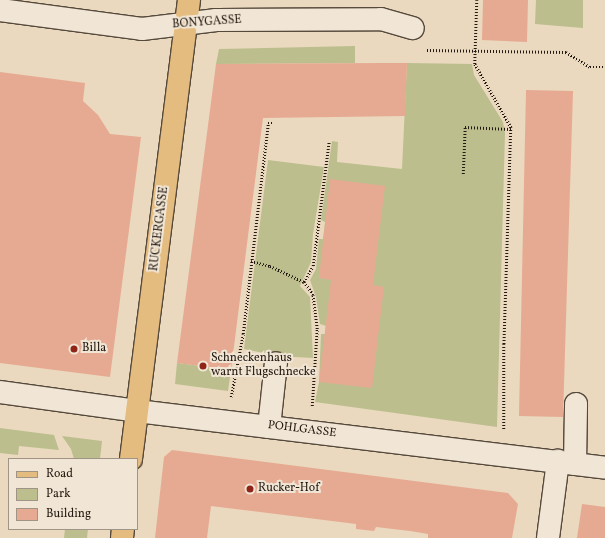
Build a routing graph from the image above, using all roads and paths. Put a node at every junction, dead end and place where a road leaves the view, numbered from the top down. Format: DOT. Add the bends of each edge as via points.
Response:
graph roads {
  1 [pos="189,0"];
  2 [pos="477,0"];
  3 [pos="0,10"];
  4 [pos="186,23"];
  5 [pos="414,28"];
  6 [pos="475,50"];
  7 [pos="605,67"];
  8 [pos="273,123"];
  9 [pos="511,129"];
  10 [pos="329,141"];
  11 [pos="463,174"];
  12 [pos="252,261"];
  13 [pos="304,282"];
  14 [pos="276,364"];
  15 [pos="0,392"];
  16 [pos="313,392"];
  17 [pos="576,404"];
  18 [pos="137,411"];
  19 [pos="227,421"];
  20 [pos="269,426"];
  21 [pos="504,455"];
  22 [pos="132,458"];
  23 [pos="567,463"];
  24 [pos="605,468"];
  25 [pos="548,538"];
  1 -- 4 [label="main road, RUCKERGASSE"];
  2 -- 6 [label="path"];
  3 -- 4 [label="street, BONYGASSE" via="142,29"];
  4 -- 5 [label="street, BONYGASSE" via="216,20 381,19"];
  4 -- 18 [label="main road, RUCKERGASSE"];
  5 -- 6 [label="path" via="425,50"];
  6 -- 7 [label="path" via="566,52 590,67"];
  6 -- 9 [label="path" via="475,64"];
  8 -- 12 [label="path" via="268,123"];
  9 -- 11 [label="path" via="465,127"];
  9 -- 21 [label="path" via="504,344"];
  10 -- 13 [label="path" via="312,266"];
  12 -- 13 [label="path" via="270,266"];
  12 -- 19 [label="path"];
  13 -- 16 [label="path" via="313,295 317,329"];
  14 -- 20 [label="street"];
  15 -- 18 [label="street, POHLGASSE"];
  17 -- 23 [label="street"];
  18 -- 19 [label="street, POHLGASSE"];
  18 -- 22 [label="main road, RUCKERGASSE"];
  19 -- 20 [label="street, POHLGASSE"];
  20 -- 21 [label="street, POHLGASSE"];
  21 -- 23 [label="street, POHLGASSE"];
  23 -- 24 [label="street, POHLGASSE"];
  23 -- 25 [label="street"];
}
